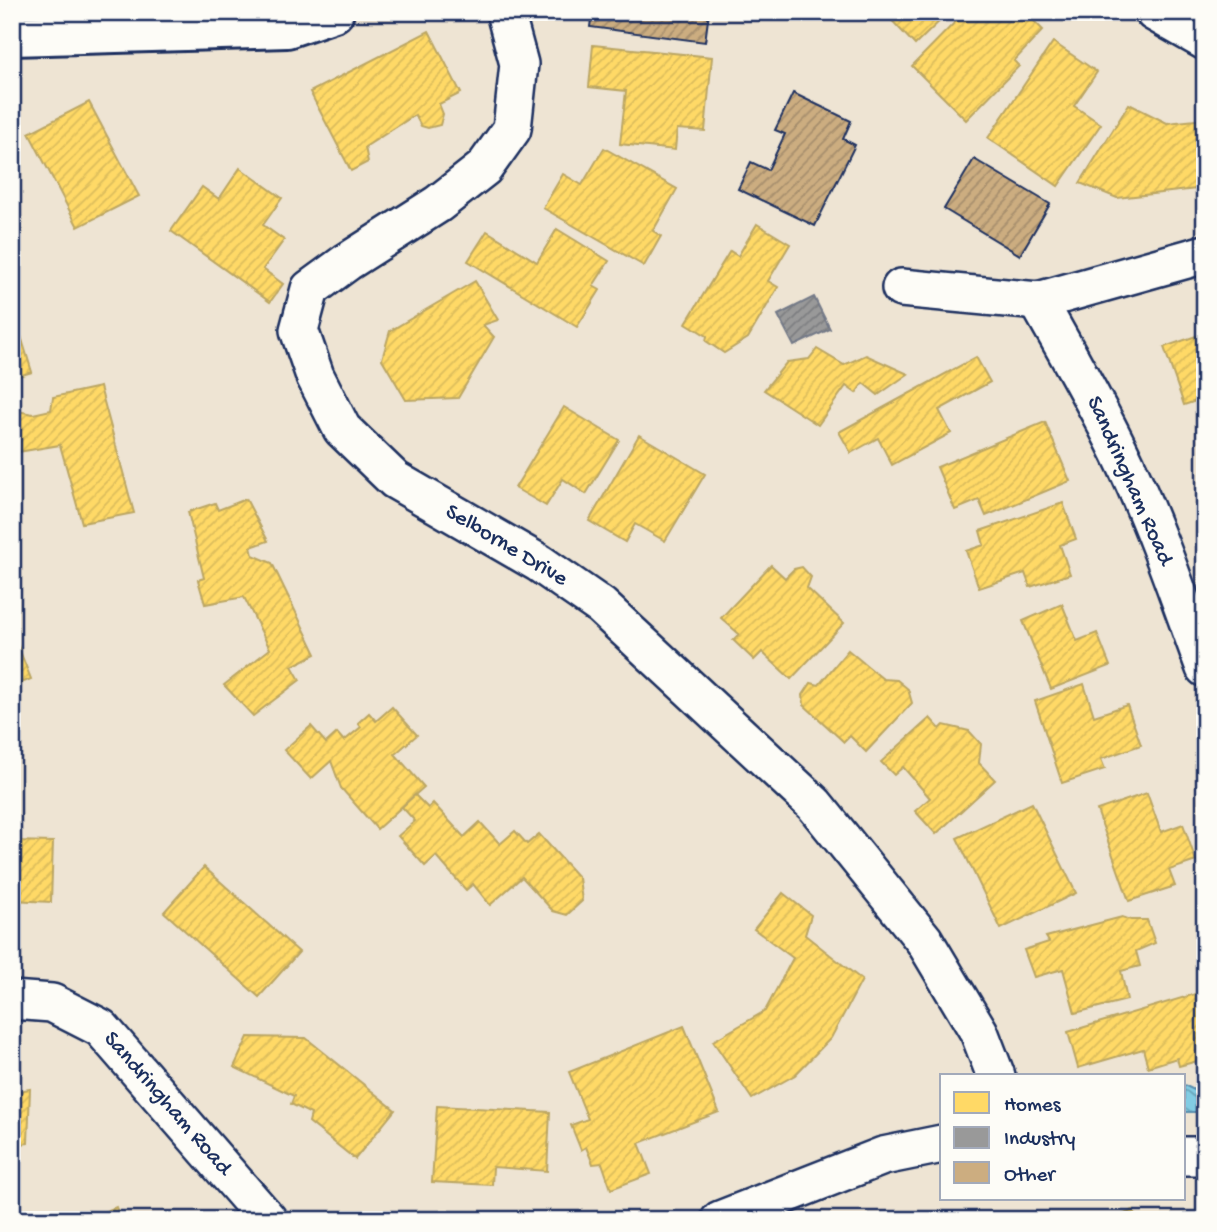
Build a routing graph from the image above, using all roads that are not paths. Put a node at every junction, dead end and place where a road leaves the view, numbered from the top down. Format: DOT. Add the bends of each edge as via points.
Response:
graph roads {
  1 [pos="334,12"];
  2 [pos="505,12"];
  3 [pos="1154,12"];
  4 [pos="12,36"];
  5 [pos="1205,41"];
  6 [pos="1205,254"];
  7 [pos="901,288"];
  8 [pos="1038,301"];
  9 [pos="1205,668"];
  10 [pos="12,1000"];
  11 [pos="995,1074"];
  12 [pos="940,1144"];
  13 [pos="1186,1156"];
  14 [pos="1205,1156"];
  15 [pos="268,1220"];
  16 [pos="720,1220"];
  1 -- 4 [label="street" via="287,29"];
  2 -- 11 [label="street, Selborne Drive" via="519,64 512,129 484,168 310,289 299,330 315,376 342,429 395,480 601,606 814,804 924,940 979,1032"];
  3 -- 5 [label="street"];
  6 -- 8 [label="street"];
  7 -- 8 [label="street"];
  8 -- 9 [label="street, Sandringham Road" via="1127,467"];
  10 -- 15 [label="street, Sandringham Road" via="52,1003 101,1028"];
  12 -- 16 [label="street" via="883,1156"];
  13 -- 14 [label="street"];
}
